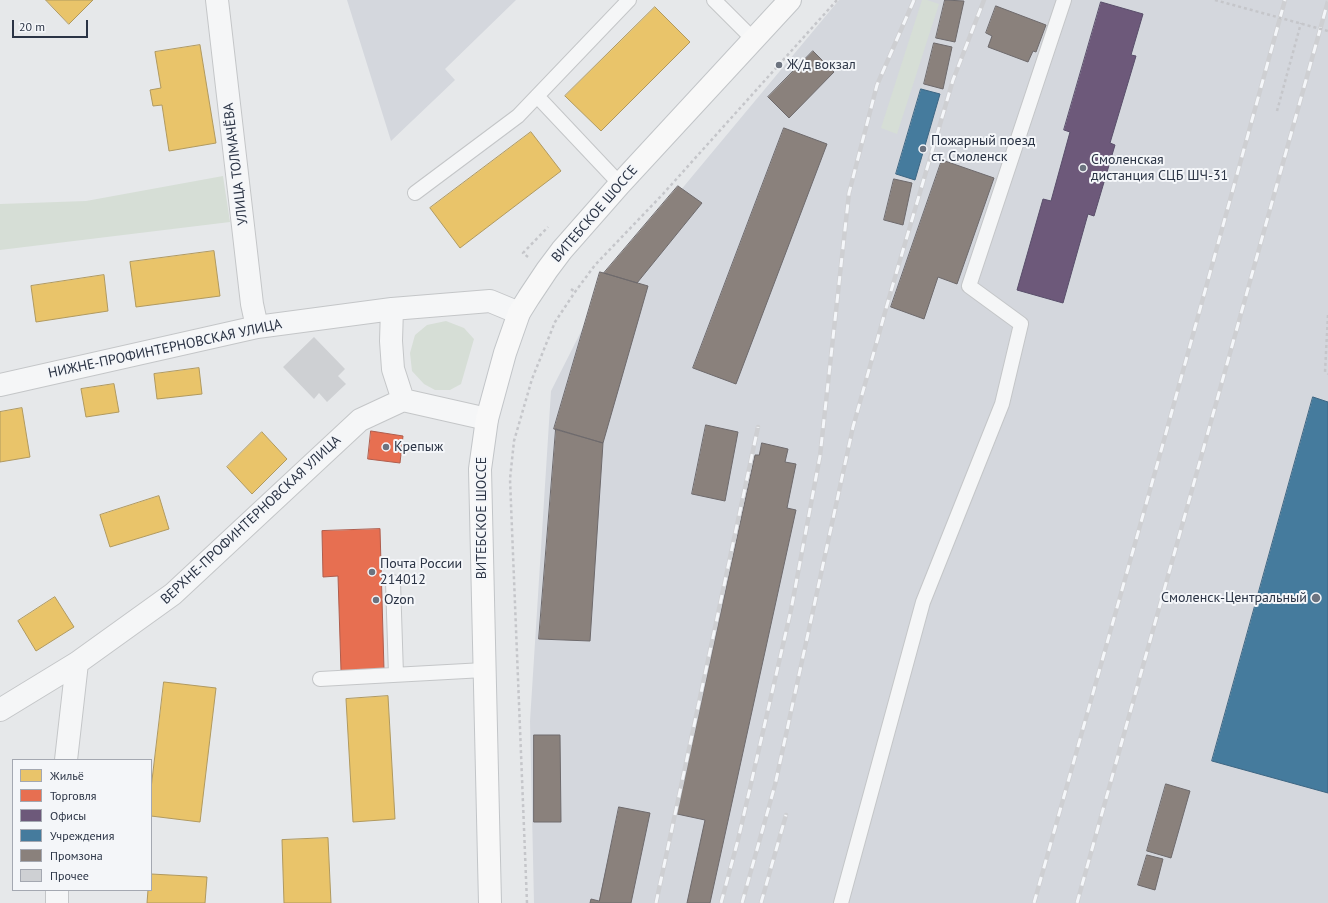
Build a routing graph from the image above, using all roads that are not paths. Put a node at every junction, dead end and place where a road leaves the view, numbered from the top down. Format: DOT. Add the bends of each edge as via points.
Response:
graph roads {
  1 [pos="217,0"];
  2 [pos="629,0"];
  3 [pos="714,0"];
  4 [pos="790,0"];
  5 [pos="1064,0"];
  6 [pos="753,40"];
  7 [pos="537,96"];
  8 [pos="620,184"];
  9 [pos="415,193"];
  10 [pos="392,309"];
  11 [pos="520,313"];
  12 [pos="257,327"];
  13 [pos="0,385"];
  14 [pos="403,400"];
  15 [pos="487,419"];
  16 [pos="393,582"];
  17 [pos="77,663"];
  18 [pos="484,670"];
  19 [pos="396,675"];
  20 [pos="320,679"];
  21 [pos="0,710"];
  22 [pos="66,759"];
  23 [pos="57,891"];
  24 [pos="57,903"];
  25 [pos="490,903"];
  26 [pos="841,903"];
  1 -- 12 [label="street, УЛИЦА ТОЛМАЧЁВА" via="252,304"];
  2 -- 7 [label="lane"];
  3 -- 6 [label="lane"];
  4 -- 6 [label="main road, ВИТЕБСКОЕ ШОССЕ"];
  5 -- 26 [label="lane" via="969,286 1021,324 1002,404 923,602"];
  6 -- 8 [label="main road, ВИТЕБСКОЕ ШОССЕ"];
  7 -- 8 [label="lane"];
  7 -- 9 [label="lane" via="518,116"];
  8 -- 11 [label="main road, ВИТЕБСКОЕ ШОССЕ" via="562,250"];
  10 -- 11 [label="street, НИЖНЕ-ПРОФИНТЕРНОВСКАЯ УЛИЦА" via="490,301"];
  10 -- 12 [label="street, НИЖНЕ-ПРОФИНТЕРНОВСКАЯ УЛИЦА"];
  10 -- 14 [label="street" via="393,369"];
  11 -- 15 [label="main road, ВИТЕБСКОЕ ШОССЕ" via="505,353"];
  12 -- 13 [label="street, НИЖНЕ-ПРОФИНТЕРНОВСКАЯ УЛИЦА"];
  14 -- 15 [label="street"];
  14 -- 17 [label="street, ВЕРХНЕ-ПРОФИНТЕРНОВСКАЯ УЛИЦА" via="360,420 173,594"];
  15 -- 18 [label="main road, ВИТЕБСКОЕ ШОССЕ" via="480,469"];
  16 -- 19 [label="lane"];
  17 -- 21 [label="street, ВЕРХНЕ-ПРОФИНТЕРНОВСКАЯ УЛИЦА"];
  17 -- 22 [label="street"];
  18 -- 19 [label="lane"];
  18 -- 25 [label="main road, ВИТЕБСКОЕ ШОССЕ"];
  19 -- 20 [label="lane"];
  23 -- 24 [label="street"];
}
